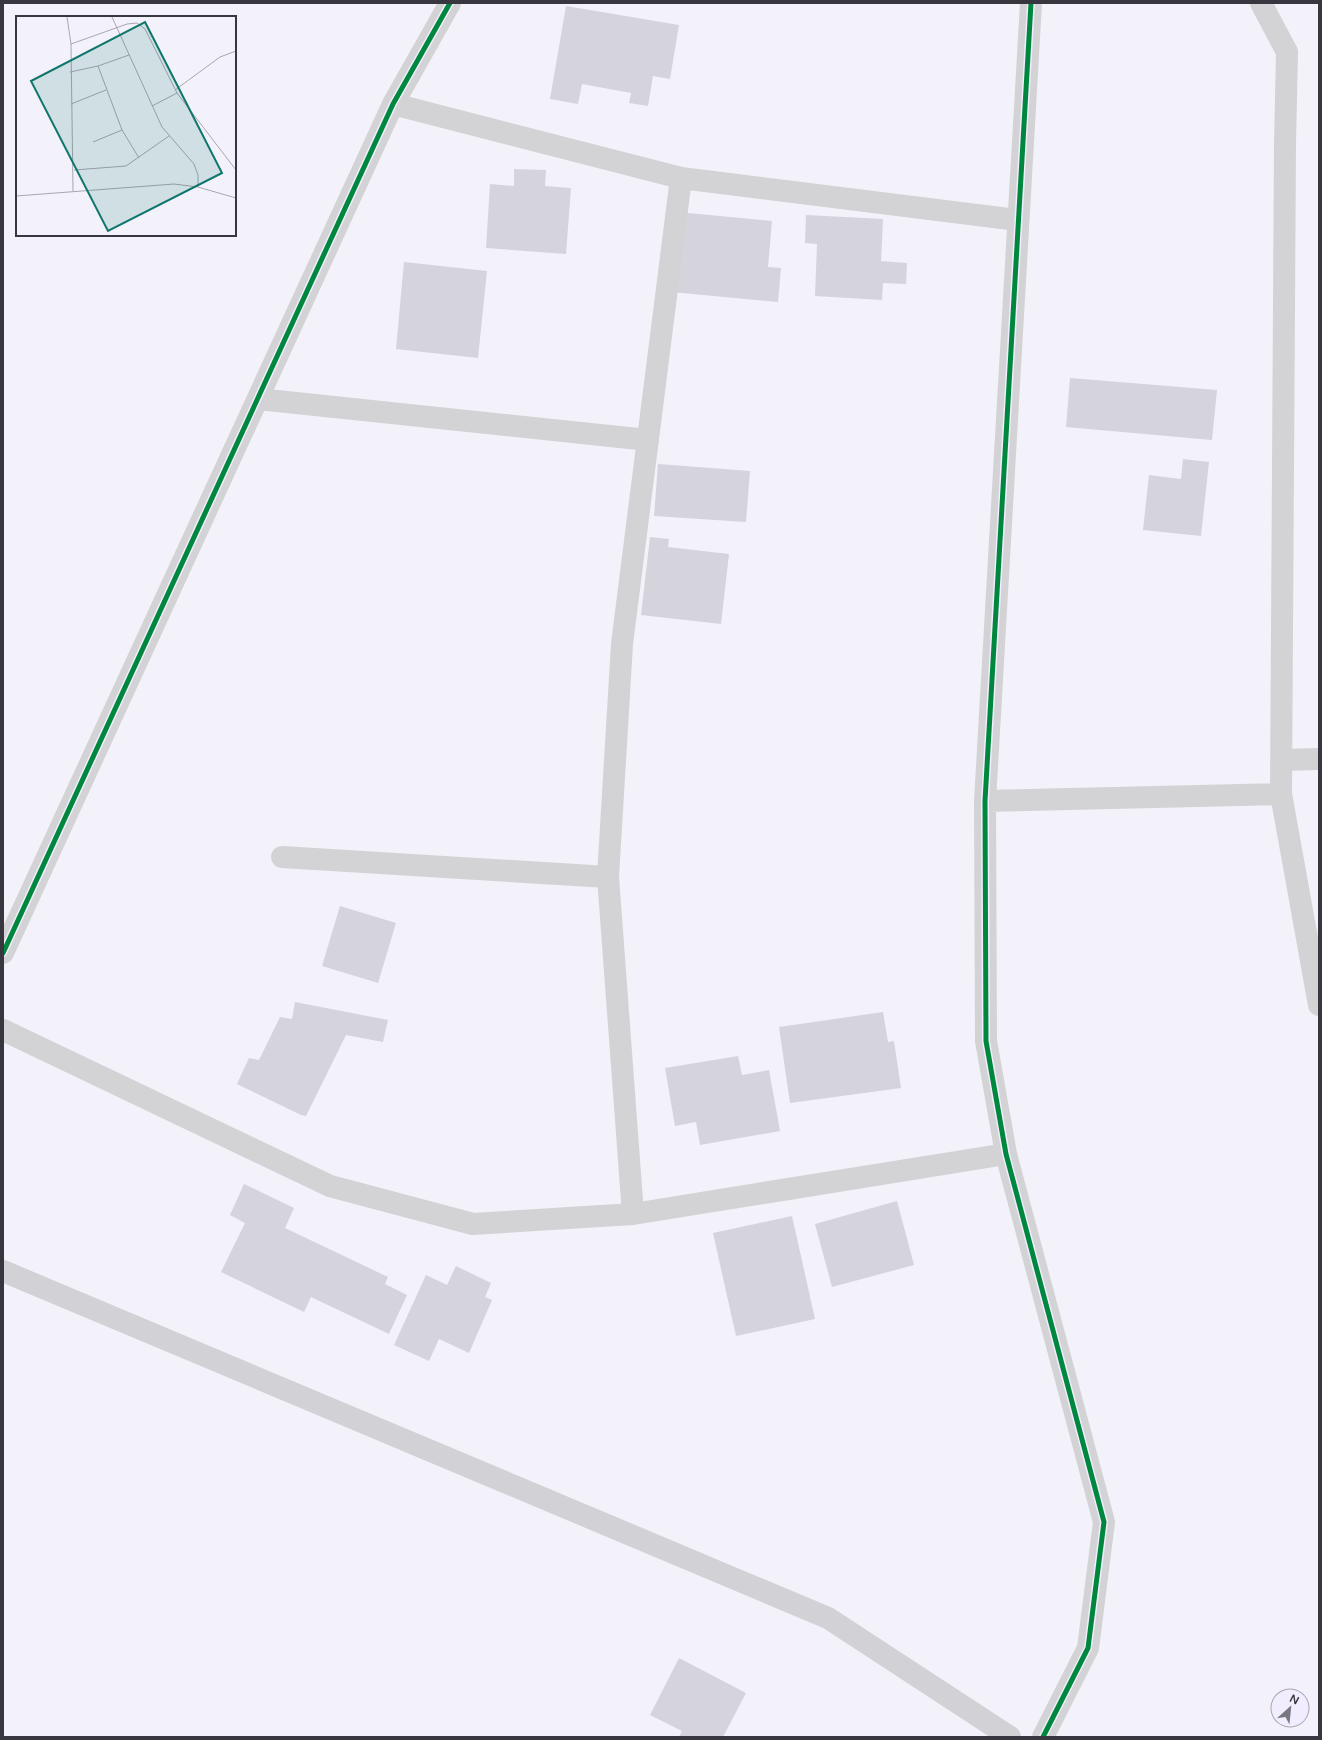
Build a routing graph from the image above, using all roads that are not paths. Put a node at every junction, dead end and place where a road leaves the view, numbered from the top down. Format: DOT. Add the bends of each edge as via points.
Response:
graph roads {
  1 [pos="450,3"];
  2 [pos="1031,3"];
  3 [pos="1261,3"];
  4 [pos="393,104"];
  5 [pos="681,178"];
  6 [pos="1018,220"];
  7 [pos="258,399"];
  8 [pos="648,440"];
  9 [pos="1319,759"];
  10 [pos="1282,760"];
  11 [pos="1281,794"];
  12 [pos="985,801"];
  13 [pos="282,857"];
  14 [pos="608,876"];
  15 [pos="3,953"];
  16 [pos="1319,1005"];
  17 [pos="3,1030"];
  18 [pos="1006,1154"];
  19 [pos="633,1214"];
  20 [pos="3,1271"];
  21 [pos="1010,1737"];
  22 [pos="1043,1737"];
  1 -- 4 [label="street"];
  2 -- 6 [label="street"];
  3 -- 10 [label="street" via="1287,52"];
  4 -- 5 [label="street"];
  4 -- 7 [label="street"];
  5 -- 6 [label="street"];
  5 -- 8 [label="street"];
  6 -- 12 [label="street"];
  7 -- 8 [label="street"];
  7 -- 15 [label="street"];
  8 -- 14 [label="street" via="622,644"];
  9 -- 10 [label="street"];
  10 -- 11 [label="street"];
  11 -- 12 [label="street"];
  11 -- 16 [label="street"];
  12 -- 18 [label="street" via="986,1041"];
  13 -- 14 [label="street"];
  14 -- 19 [label="street"];
  17 -- 19 [label="street" via="330,1186 472,1224"];
  18 -- 19 [label="street"];
  18 -- 22 [label="street" via="1104,1522 1088,1648"];
  20 -- 21 [label="main road" via="828,1618"];
}
